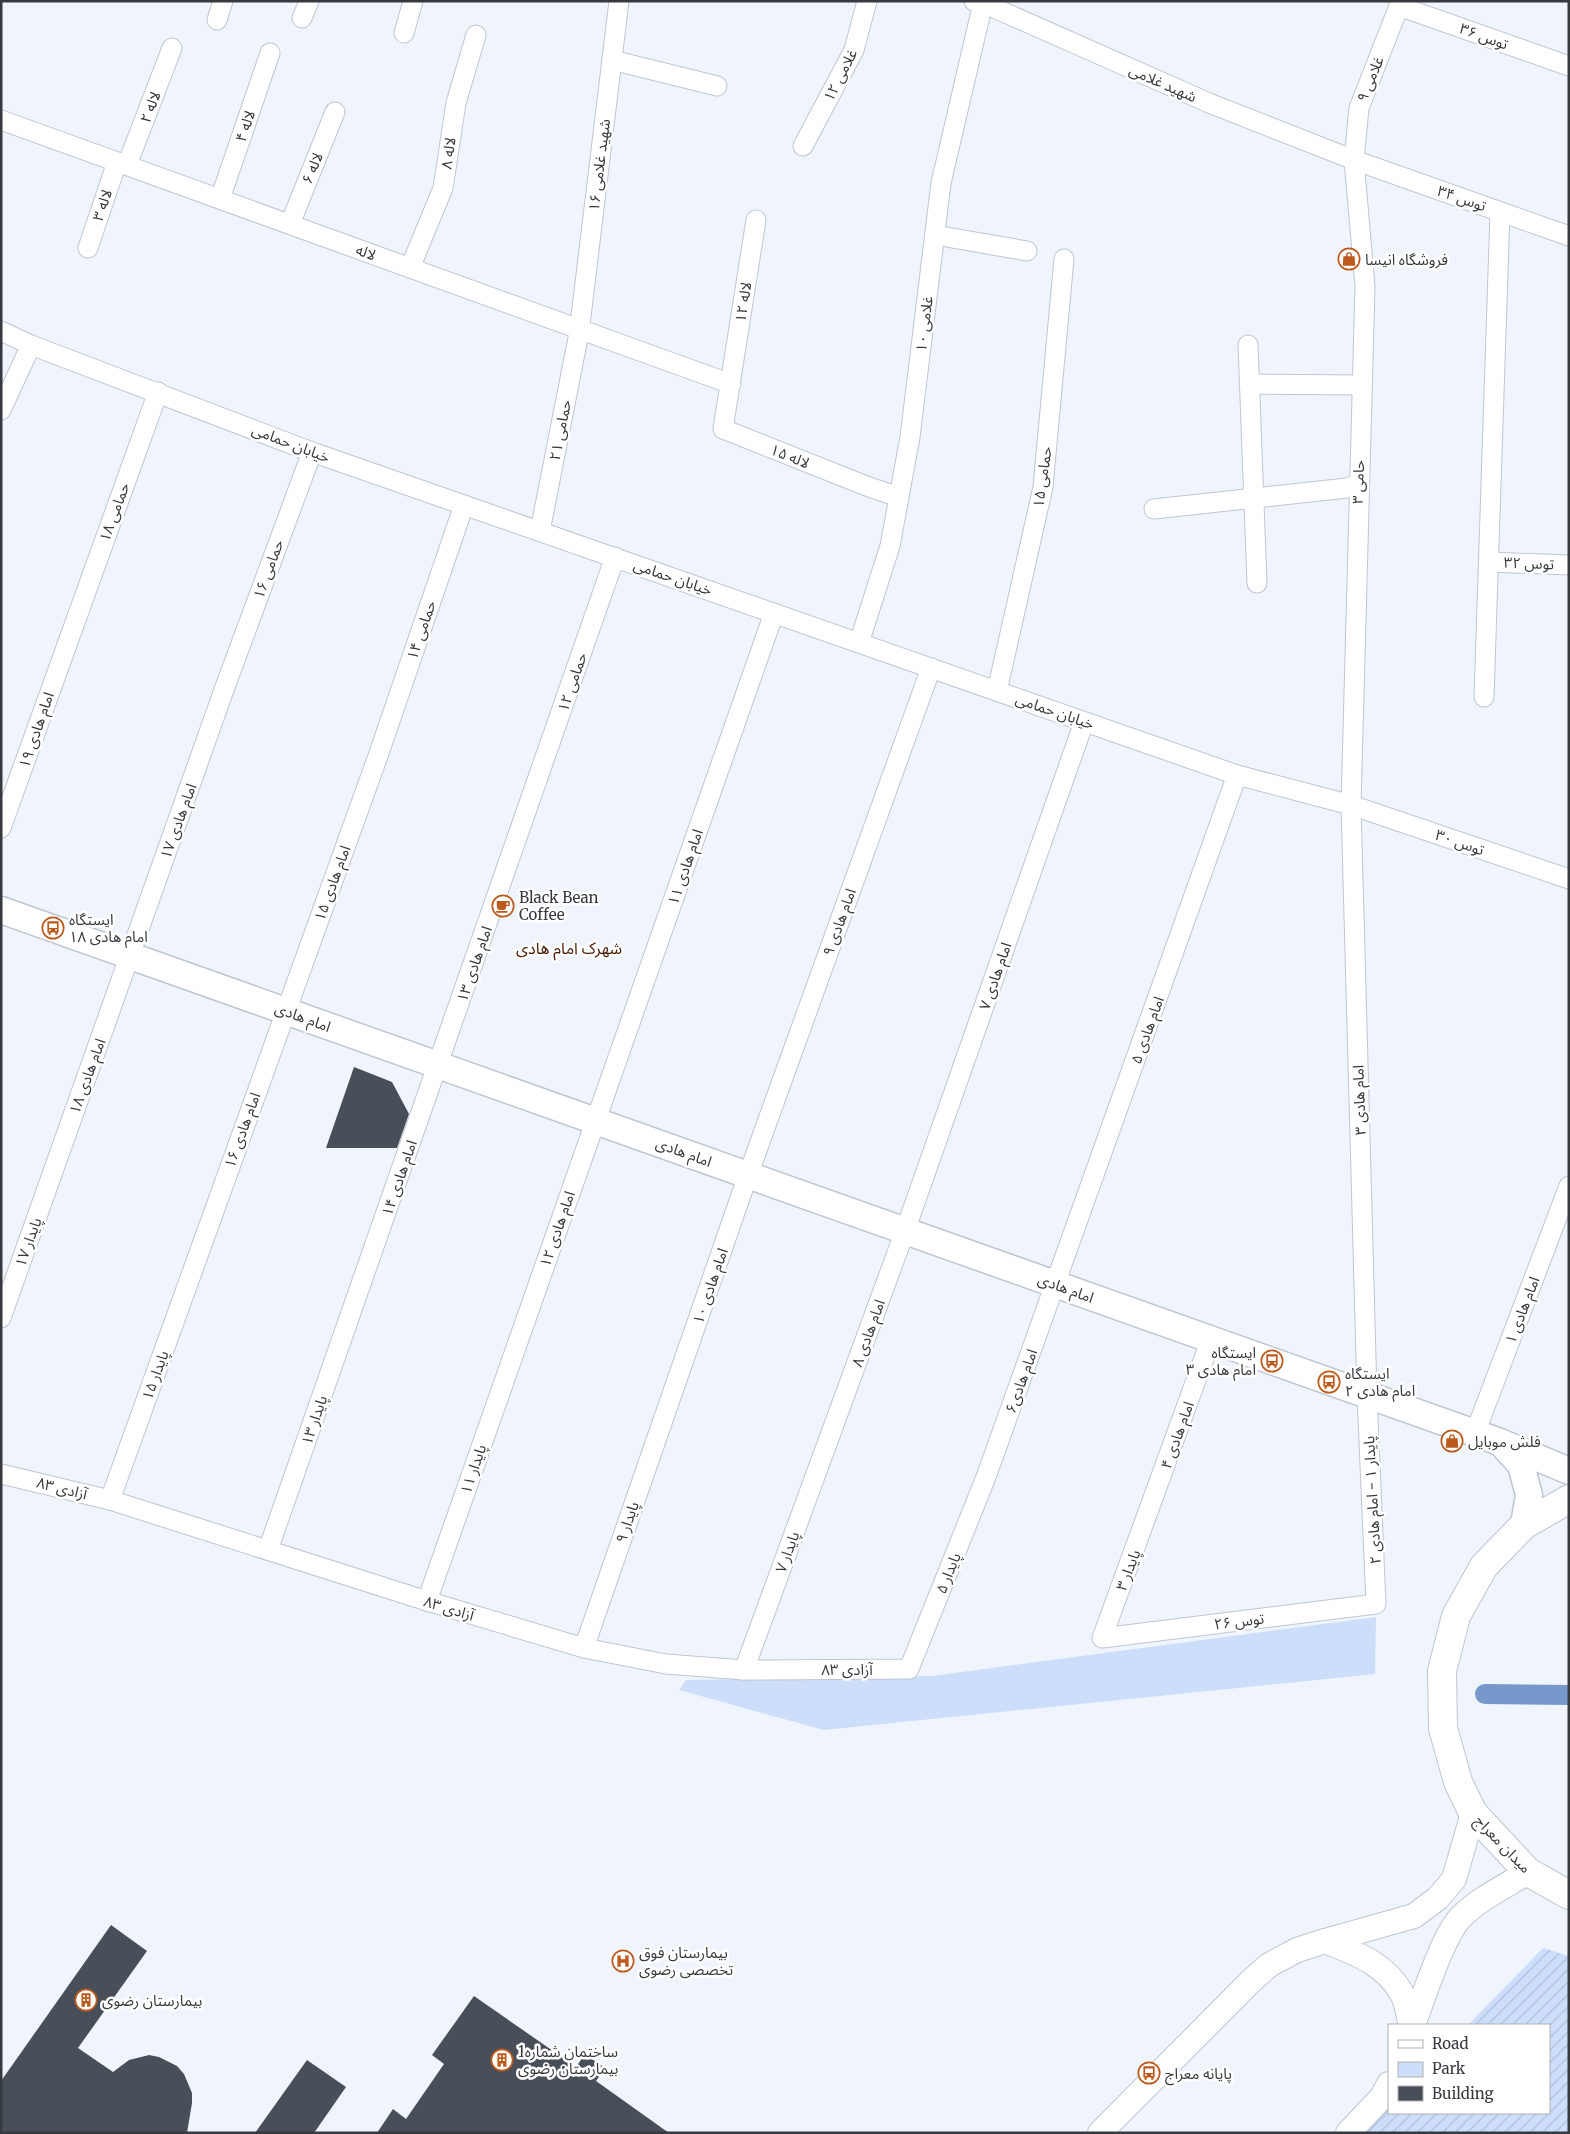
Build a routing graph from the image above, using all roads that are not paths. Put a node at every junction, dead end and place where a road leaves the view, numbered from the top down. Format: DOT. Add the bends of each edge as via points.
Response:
graph roads {
  1 [pos="223,1"];
  2 [pos="413,1"];
  3 [pos="619,1"];
  4 [pos="867,1"];
  5 [pos="978,2"];
  6 [pos="1400,3"];
  7 [pos="217,20"];
  8 [pos="404,33"];
  9 [pos="476,35"];
  10 [pos="172,48"];
  11 [pos="270,53"];
  12 [pos="612,60"];
  13 [pos="1569,66"];
  14 [pos="717,86"];
  15 [pos="335,112"];
  16 [pos="1,120"];
  17 [pos="803,146"];
  18 [pos="1354,160"];
  19 [pos="122,164"];
  20 [pos="220,199"];
  21 [pos="1500,212"];
  22 [pos="756,220"];
  23 [pos="290,224"];
  24 [pos="935,235"];
  25 [pos="1569,236"];
  26 [pos="88,248"];
  27 [pos="1027,251"];
  28 [pos="1064,259"];
  29 [pos="410,268"];
  30 [pos="579,330"];
  31 [pos="1,331"];
  32 [pos="31,345"];
  33 [pos="1248,345"];
  34 [pos="730,384"];
  35 [pos="1249,384"];
  36 [pos="1361,385"];
  37 [pos="158,392"];
  38 [pos="1,410"];
  39 [pos="312,452"];
  40 [pos="1358,484"];
  41 [pos="899,497"];
  42 [pos="1254,500"];
  43 [pos="464,504"];
  44 [pos="1154,509"];
  45 [pos="540,531"];
  46 [pos="615,557"];
  47 [pos="1489,562"];
  48 [pos="1569,565"];
  49 [pos="1257,583"];
  50 [pos="774,613"];
  51 [pos="71,632"];
  52 [pos="859,643"];
  53 [pos="931,668"];
  54 [pos="225,687"];
  55 [pos="997,691"];
  56 [pos="1484,697"];
  57 [pos="1084,722"];
  58 [pos="378,756"];
  59 [pos="1237,775"];
  60 [pos="1350,805"];
  61 [pos="528,806"];
  62 [pos="1,828"];
  63 [pos="1569,879"];
  64 [pos="1,910"];
  65 [pos="130,956"];
  66 [pos="285,1011"];
  67 [pos="439,1065"];
  68 [pos="595,1121"];
  69 [pos="748,1175"];
  70 [pos="1569,1186"];
  71 [pos="45,1196"];
  72 [pos="905,1231"];
  73 [pos="199,1249"];
  74 [pos="1057,1285"];
  75 [pos="360,1290"];
  76 [pos="1,1318"];
  77 [pos="519,1338"];
  78 [pos="1211,1340"];
  79 [pos="1367,1395"];
  80 [pos="671,1396"];
  81 [pos="1475,1433"];
  82 [pos="830,1435"];
  83 [pos="1500,1442"];
  84 [pos="1569,1471"];
  85 [pos="1,1474"];
  86 [pos="986,1477"];
  87 [pos="1569,1499"];
  88 [pos="110,1500"];
  89 [pos="1153,1502"];
  90 [pos="1524,1525"];
  91 [pos="268,1550"];
  92 [pos="427,1601"];
  93 [pos="1376,1604"];
  94 [pos="1102,1638"];
  95 [pos="584,1648"];
  96 [pos="909,1668"];
  97 [pos="744,1670"];
  98 [pos="1473,1813"];
  99 [pos="1528,1872"];
  100 [pos="1569,1895"];
  101 [pos="1325,1940"];
  102 [pos="1412,2024"];
  103 [pos="1412,2024"];
  104 [pos="1388,2086"];
  105 [pos="1100,2133"];
  106 [pos="1348,2133"];
  1 -- 7 [label="street"];
  2 -- 8 [label="street"];
  3 -- 12 [label="street, شهید غلامی ۱۶"];
  4 -- 17 [label="street, غلامی ۱۲" via="854,50"];
  5 -- 18 [label="street, شهید غلامی" via="1208,103"];
  5 -- 24 [label="street, غلامی ۱۰" via="941,183"];
  6 -- 13 [label="street, توس ۳۶"];
  6 -- 18 [label="street, غلامی ۹" via="1359,108"];
  9 -- 29 [label="street, لاله ۸" via="456,103 444,188"];
  10 -- 19 [label="street, لاله ۲"];
  11 -- 20 [label="street, لاله ۴"];
  12 -- 14 [label="street"];
  12 -- 30 [label="street, شهید غلامی ۱۶"];
  15 -- 23 [label="street, لاله ۶"];
  16 -- 19 [label="street, لاله"];
  18 -- 21 [label="street, توس ۳۴"];
  18 -- 36 [label="street, حامی ۳" via="1365,286"];
  19 -- 20 [label="street, لاله"];
  19 -- 26 [label="street, لاله ۳"];
  20 -- 23 [label="street, لاله"];
  21 -- 25 [label="street, توس ۳۴"];
  21 -- 47 [label="street"];
  22 -- 34 [label="street, لاله ۱۲"];
  23 -- 29 [label="street, لاله"];
  24 -- 27 [label="street"];
  24 -- 41 [label="street, غلامی ۱۰" via="910,437"];
  28 -- 55 [label="street, حمامی ۱۵" via="1044,487"];
  29 -- 30 [label="street, لاله"];
  30 -- 34 [label="street, لاله"];
  30 -- 45 [label="street, حمامی ۲۱"];
  31 -- 32 [label="street, خیابان حمامی"];
  32 -- 37 [label="street, خیابان حمامی"];
  32 -- 38 [label="street"];
  33 -- 35 [label="street"];
  34 -- 41 [label="street, لاله ۱۵" via="723,429"];
  35 -- 36 [label="street"];
  35 -- 42 [label="street"];
  36 -- 40 [label="street, حامی ۳"];
  37 -- 39 [label="street, خیابان حمامی"];
  37 -- 51 [label="street, حمامی ۱۸"];
  39 -- 43 [label="street, خیابان حمامی"];
  39 -- 54 [label="street, حمامی ۱۶"];
  40 -- 42 [label="street"];
  40 -- 60 [label="street, حامی ۳"];
  41 -- 52 [label="street, غلامی ۱۰" via="890,546"];
  42 -- 44 [label="street"];
  42 -- 49 [label="street"];
  43 -- 45 [label="street, خیابان حمامی"];
  43 -- 58 [label="street, حمامی ۱۴"];
  45 -- 46 [label="street, خیابان حمامی"];
  46 -- 50 [label="street, خیابان حمامی"];
  46 -- 61 [label="street, حمامی ۱۲"];
  47 -- 48 [label="street, توس ۳۲"];
  47 -- 56 [label="street"];
  50 -- 52 [label="street, خیابان حمامی"];
  50 -- 68 [label="street, امام هادی ۱۱"];
  51 -- 62 [label="street, امام هادی ۱۹"];
  52 -- 53 [label="street, خیابان حمامی"];
  53 -- 55 [label="street, خیابان حمامی"];
  53 -- 69 [label="street, امام هادی ۹"];
  54 -- 65 [label="street, امام هادی ۱۷"];
  55 -- 57 [label="street, خیابان حمامی"];
  57 -- 59 [label="street, خیابان حمامی"];
  57 -- 72 [label="street, امام هادی ۷"];
  58 -- 66 [label="street, امام هادی ۱۵"];
  59 -- 60 [label="street, خیابان حمامی"];
  59 -- 74 [label="street, امام هادی ۵"];
  60 -- 63 [label="street, توس ۳۰"];
  60 -- 79 [label="street, امام هادی ۳"];
  61 -- 67 [label="street, امام هادی ۱۳"];
  64 -- 65 [label="main road, امام هادی"];
  65 -- 66 [label="main road, امام هادی"];
  65 -- 71 [label="street, امام هادی ۱۸"];
  66 -- 67 [label="main road, امام هادی"];
  66 -- 73 [label="street, امام هادی ۱۶"];
  67 -- 68 [label="main road, امام هادی"];
  67 -- 75 [label="street, امام هادی ۱۴"];
  68 -- 69 [label="main road, امام هادی"];
  68 -- 77 [label="street, امام هادی ۱۲"];
  69 -- 72 [label="main road, امام هادی"];
  69 -- 80 [label="street, امام هادی ۱۰"];
  70 -- 81 [label="street, امام هادی ۱"];
  71 -- 76 [label="street, پایدار ۱۷"];
  72 -- 74 [label="main road, امام هادی"];
  72 -- 82 [label="street, امام هادی ۸"];
  73 -- 88 [label="street, پایدار ۱۵"];
  74 -- 78 [label="main road, امام هادی"];
  74 -- 86 [label="street, امام هادی۶"];
  75 -- 91 [label="street, پایدار ۱۳"];
  77 -- 92 [label="street, پایدار ۱۱"];
  78 -- 79 [label="main road, امام هادی"];
  78 -- 89 [label="street, امام هادی ۴"];
  79 -- 81 [label="main road, امام هادی"];
  79 -- 93 [label="street, پایدار ۱ - امام هادی ۲"];
  80 -- 95 [label="street, پایدار ۹"];
  81 -- 83 [label="main road, امام هادی"];
  82 -- 97 [label="street, پایدار ۷"];
  83 -- 84 [label="main road, امام هادی"];
  83 -- 90 [label="main road" via="1521,1465 1530,1495"];
  85 -- 88 [label="street, آزادی ۸۳"];
  86 -- 96 [label="street, پایدار ۵"];
  87 -- 90 [label="main road, میدان معراج"];
  88 -- 91 [label="street, آزادی ۸۳"];
  89 -- 94 [label="street, پایدار ۳"];
  90 -- 98 [label="main road, میدان معراج" via="1479,1574 1456,1616 1442,1671 1443,1728 1458,1782"];
  91 -- 92 [label="street, آزادی ۸۳"];
  92 -- 95 [label="street, آزادی ۸۳"];
  93 -- 94 [label="street, توس ۲۶"];
  95 -- 97 [label="street, آزادی ۸۳" via="666,1664"];
  96 -- 97 [label="street, آزادی ۸۳"];
  98 -- 99 [label="main road, میدان معراج"];
  98 -- 101 [label="street" via="1454,1880 1438,1898 1414,1916"];
  99 -- 100 [label="main road, میدان معراج"];
  99 -- 102 [label="street" via="1460,1918 1446,1941"];
  101 -- 103 [label="street" via="1364,1956 1386,1972 1402,1993"];
  101 -- 105 [label="street" via="1269,1965"];
  104 -- 106 [label="street" via="1382,2097"];
}
